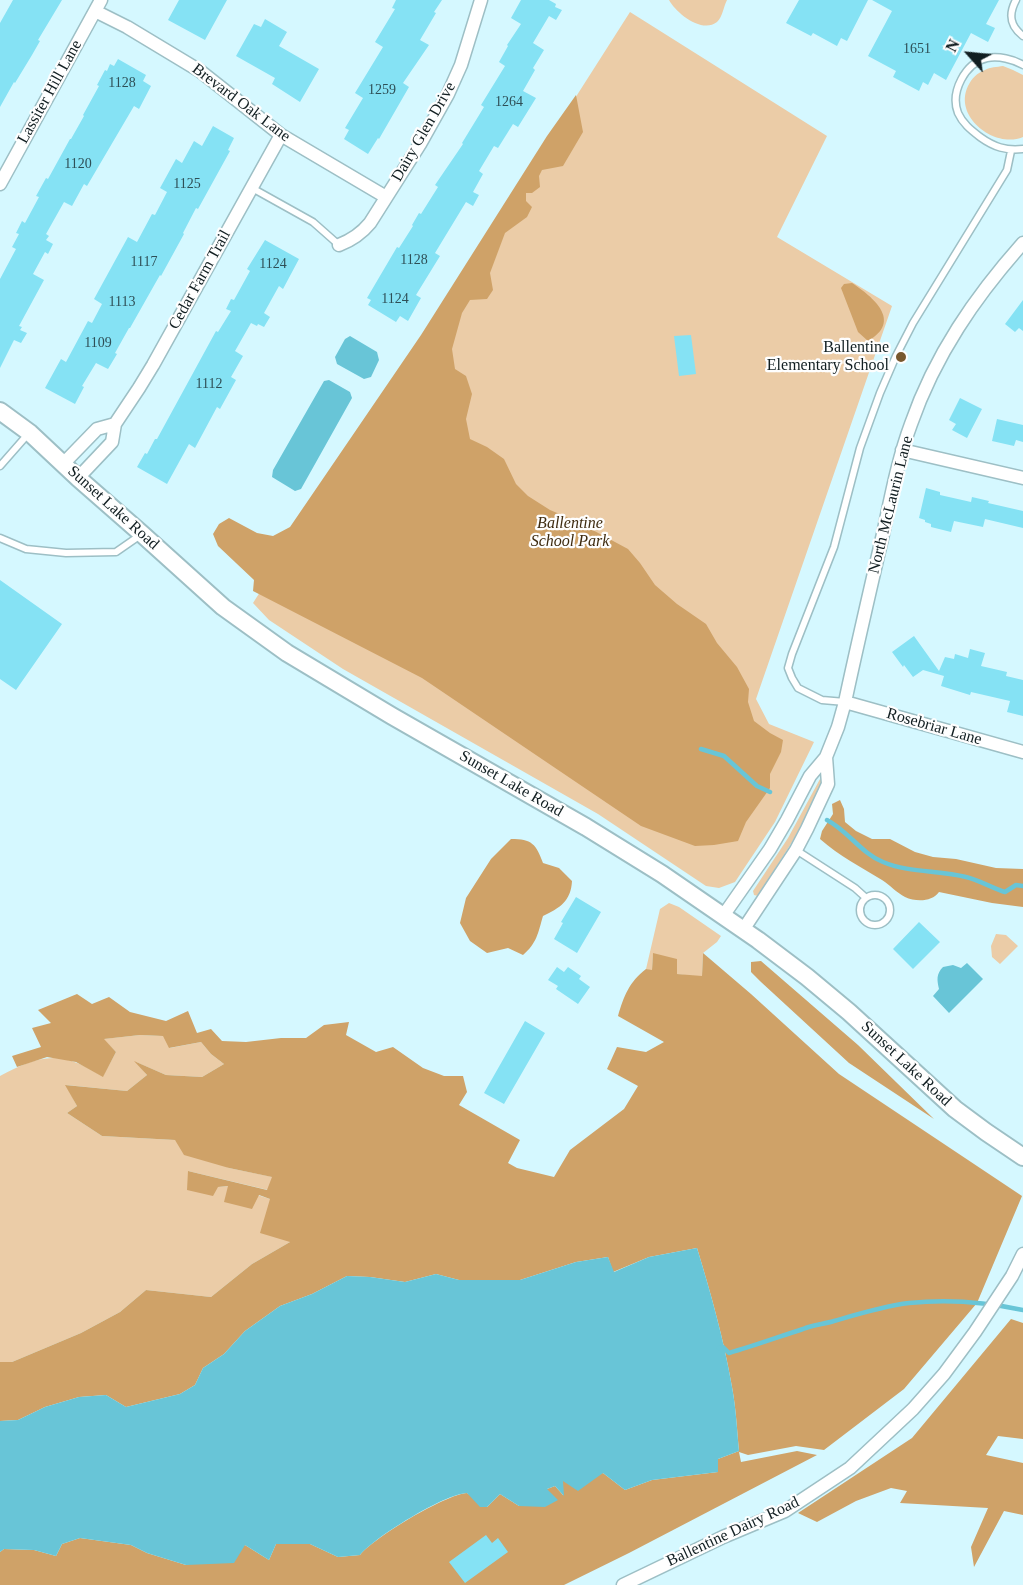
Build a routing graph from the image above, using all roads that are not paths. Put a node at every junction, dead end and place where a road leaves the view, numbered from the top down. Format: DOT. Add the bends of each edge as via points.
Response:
graph roads {
  1 [pos="481,0"];
  2 [pos="1016,0"];
  3 [pos="98,5"];
  4 [pos="1023,36"];
  5 [pos="1023,65"];
  6 [pos="281,135"];
  7 [pos="1023,149"];
  8 [pos="1011,151"];
  9 [pos="0,184"];
  10 [pos="252,188"];
  11 [pos="386,197"];
  12 [pos="1023,243"];
  13 [pos="339,245"];
  14 [pos="1019,257"];
  15 [pos="0,411"];
  16 [pos="115,424"];
  17 [pos="30,433"];
  18 [pos="902,450"];
  19 [pos="63,464"];
  20 [pos="0,466"];
  21 [pos="78,478"];
  22 [pos="1023,478"];
  23 [pos="142,534"];
  24 [pos="0,538"];
  25 [pos="845,702"];
  26 [pos="1023,753"];
  27 [pos="826,758"];
  28 [pos="796,850"];
  29 [pos="866,897"];
  30 [pos="723,916"];
  31 [pos="743,930"];
  32 [pos="1023,1157"];
  33 [pos="1023,1254"];
  34 [pos="622,1585"];
  1 -- 11 [label="street, Dairy Glen Drive" via="448,94"];
  2 -- 4 [label="lane" via="1011,23"];
  3 -- 6 [label="street, Brevard Oak Lane" via="200,71"];
  3 -- 9 [label="street, Lassiter Hill Lane"];
  5 -- 8 [label="lane" via="1016,60 986,58 961,79 956,96 958,112 968,128 984,140"];
  6 -- 10 [label="street, Cedar Farm Trail"];
  6 -- 11 [label="street, Brevard Oak Lane"];
  7 -- 8 [label="lane"];
  8 -- 25 [label="lane" via="1007,170 896,356 860,448 834,547 792,654 788,668 798,688 822,700"];
  10 -- 13 [label="lane" via="313,222"];
  10 -- 16 [label="street, Cedar Farm Trail" via="144,381"];
  11 -- 13 [label="street, Dairy Glen Drive" via="362,232"];
  12 -- 14 [label="street, North McLaurin Lane"];
  14 -- 18 [label="street, North McLaurin Lane" via="966,314 918,405"];
  15 -- 17 [label="main road, Sunset Lake Road"];
  16 -- 19 [label="street, Cedar Farm Trail" via="97,429"];
  16 -- 21 [label="street, Cedar Farm Trail" via="112,442"];
  17 -- 19 [label="main road, Sunset Lake Road"];
  17 -- 20 [label="lane"];
  18 -- 22 [label="street"];
  18 -- 25 [label="street, North McLaurin Lane"];
  19 -- 21 [label="main road, Sunset Lake Road"];
  21 -- 23 [label="main road, Sunset Lake Road"];
  23 -- 24 [label="lane" via="116,552 26,549"];
  23 -- 30 [label="main road, Sunset Lake Road" via="223,607 287,653 623,848"];
  25 -- 26 [label="street, Rosebriar Lane"];
  25 -- 27 [label="street, North McLaurin Lane"];
  27 -- 28 [label="street, North McLaurin Lane" via="828,784"];
  27 -- 30 [label="street, North McLaurin Lane" via="810,776 775,839"];
  28 -- 29 [label="lane"];
  28 -- 31 [label="street, North McLaurin Lane"];
  29 -- 29 [label="lane" via="860,903 861,918 874,925 885,922 890,912 888,902 879,895"];
  30 -- 31 [label="main road, Sunset Lake Road"];
  31 -- 32 [label="main road, Sunset Lake Road" via="849,1012 955,1109"];
  33 -- 34 [label="street, Ballentine Dairy Road" via="988,1313 944,1374 850,1468 784,1511"];
}
